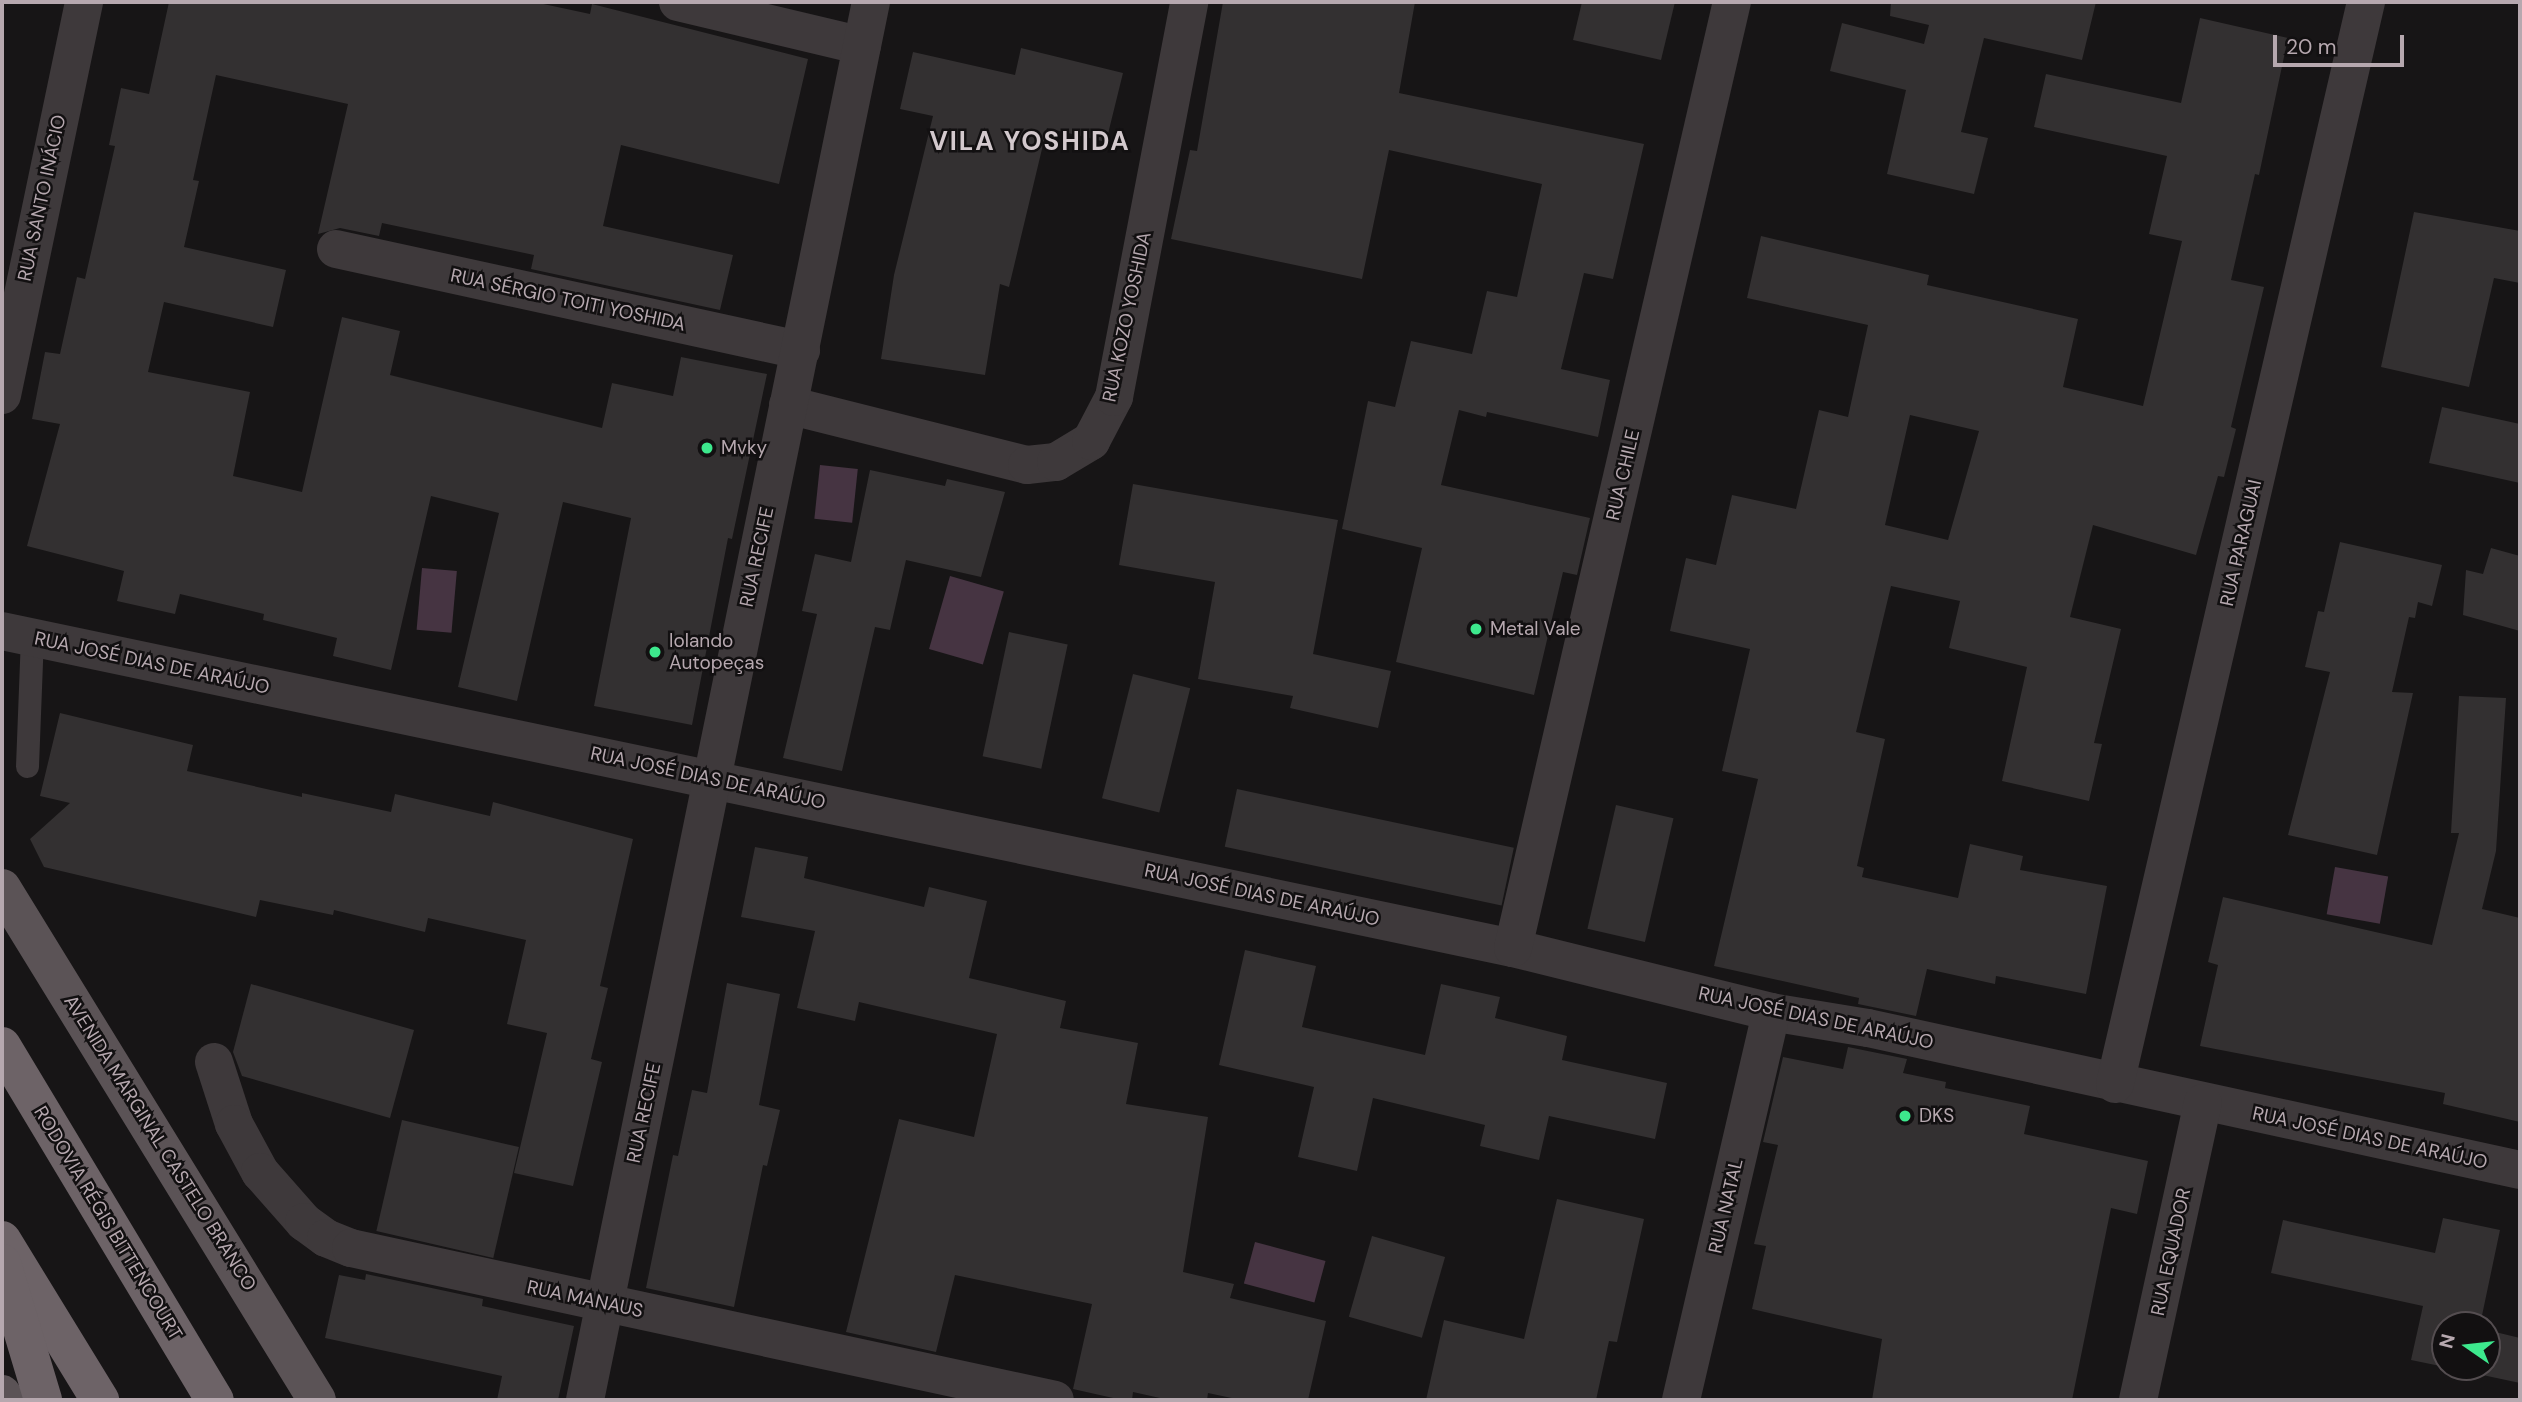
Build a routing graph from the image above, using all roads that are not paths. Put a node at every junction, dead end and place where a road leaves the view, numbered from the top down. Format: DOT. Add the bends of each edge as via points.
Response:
graph roads {
  1 [pos="85,2"];
  2 [pos="678,2"];
  3 [pos="871,2"];
  4 [pos="1189,2"];
  5 [pos="1732,2"];
  6 [pos="2366,2"];
  7 [pos="862,46"];
  8 [pos="336,249"];
  9 [pos="801,350"];
  10 [pos="2,395"];
  11 [pos="789,405"];
  12 [pos="17,635"];
  13 [pos="27,766"];
  14 [pos="712,778"];
  15 [pos="2,888"];
  16 [pos="1513,948"];
  17 [pos="1771,1012"];
  18 [pos="2,1046"];
  19 [pos="214,1062"];
  20 [pos="2115,1084"];
  21 [pos="2203,1103"];
  22 [pos="2520,1170"];
  23 [pos="2,1240"];
  24 [pos="2,1261"];
  25 [pos="605,1304"];
  26 [pos="2,1395"];
  27 [pos="5,1400"];
  28 [pos="43,1400"];
  29 [pos="100,1400"];
  30 [pos="215,1400"];
  31 [pos="317,1400"];
  32 [pos="585,1400"];
  33 [pos="1055,1400"];
  34 [pos="1681,1400"];
  35 [pos="2138,1400"];
  1 -- 10 [label="street, RUA SANTO INÁCIO"];
  2 -- 7 [label="street"];
  3 -- 7 [label="street, RUA RECIFE"];
  4 -- 11 [label="street, RUA KOZO YOSHIDA" via="1114,397 1091,442 1056,462 1027,465"];
  5 -- 16 [label="street, RUA CHILE"];
  6 -- 20 [label="street, RUA PARAGUAI"];
  7 -- 9 [label="street, RUA RECIFE"];
  8 -- 9 [label="street, RUA SÉRGIO TOITI YOSHIDA"];
  9 -- 11 [label="street, RUA RECIFE"];
  11 -- 14 [label="street, RUA RECIFE"];
  12 -- 13 [label="lane"];
  12 -- 14 [label="street, RUA JOSÉ DIAS DE ARAÚJO"];
  14 -- 16 [label="street, RUA JOSÉ DIAS DE ARAÚJO"];
  14 -- 25 [label="street, RUA RECIFE"];
  15 -- 31 [label="main road, AVENIDA MARGINAL CASTELO BRANCO"];
  16 -- 17 [label="street, RUA JOSÉ DIAS DE ARAÚJO"];
  17 -- 20 [label="street, RUA JOSÉ DIAS DE ARAÚJO" via="1868,1028"];
  17 -- 34 [label="street, RUA NATAL"];
  18 -- 30 [label="highway, RODOVIA RÉGIS BITTENCOURT"];
  19 -- 25 [label="street, RUA MANAUS" via="234,1124 260,1172 304,1222 326,1238 351,1248"];
  20 -- 21 [label="street, RUA JOSÉ DIAS DE ARAÚJO"];
  21 -- 22 [label="street, RUA JOSÉ DIAS DE ARAÚJO"];
  21 -- 35 [label="street, RUA EQUADOR"];
  23 -- 29 [label="highway"];
  24 -- 28 [label="highway"];
  25 -- 32 [label="street, RUA RECIFE"];
  25 -- 33 [label="street, RUA MANAUS"];
  26 -- 27 [label="main road"];
}
